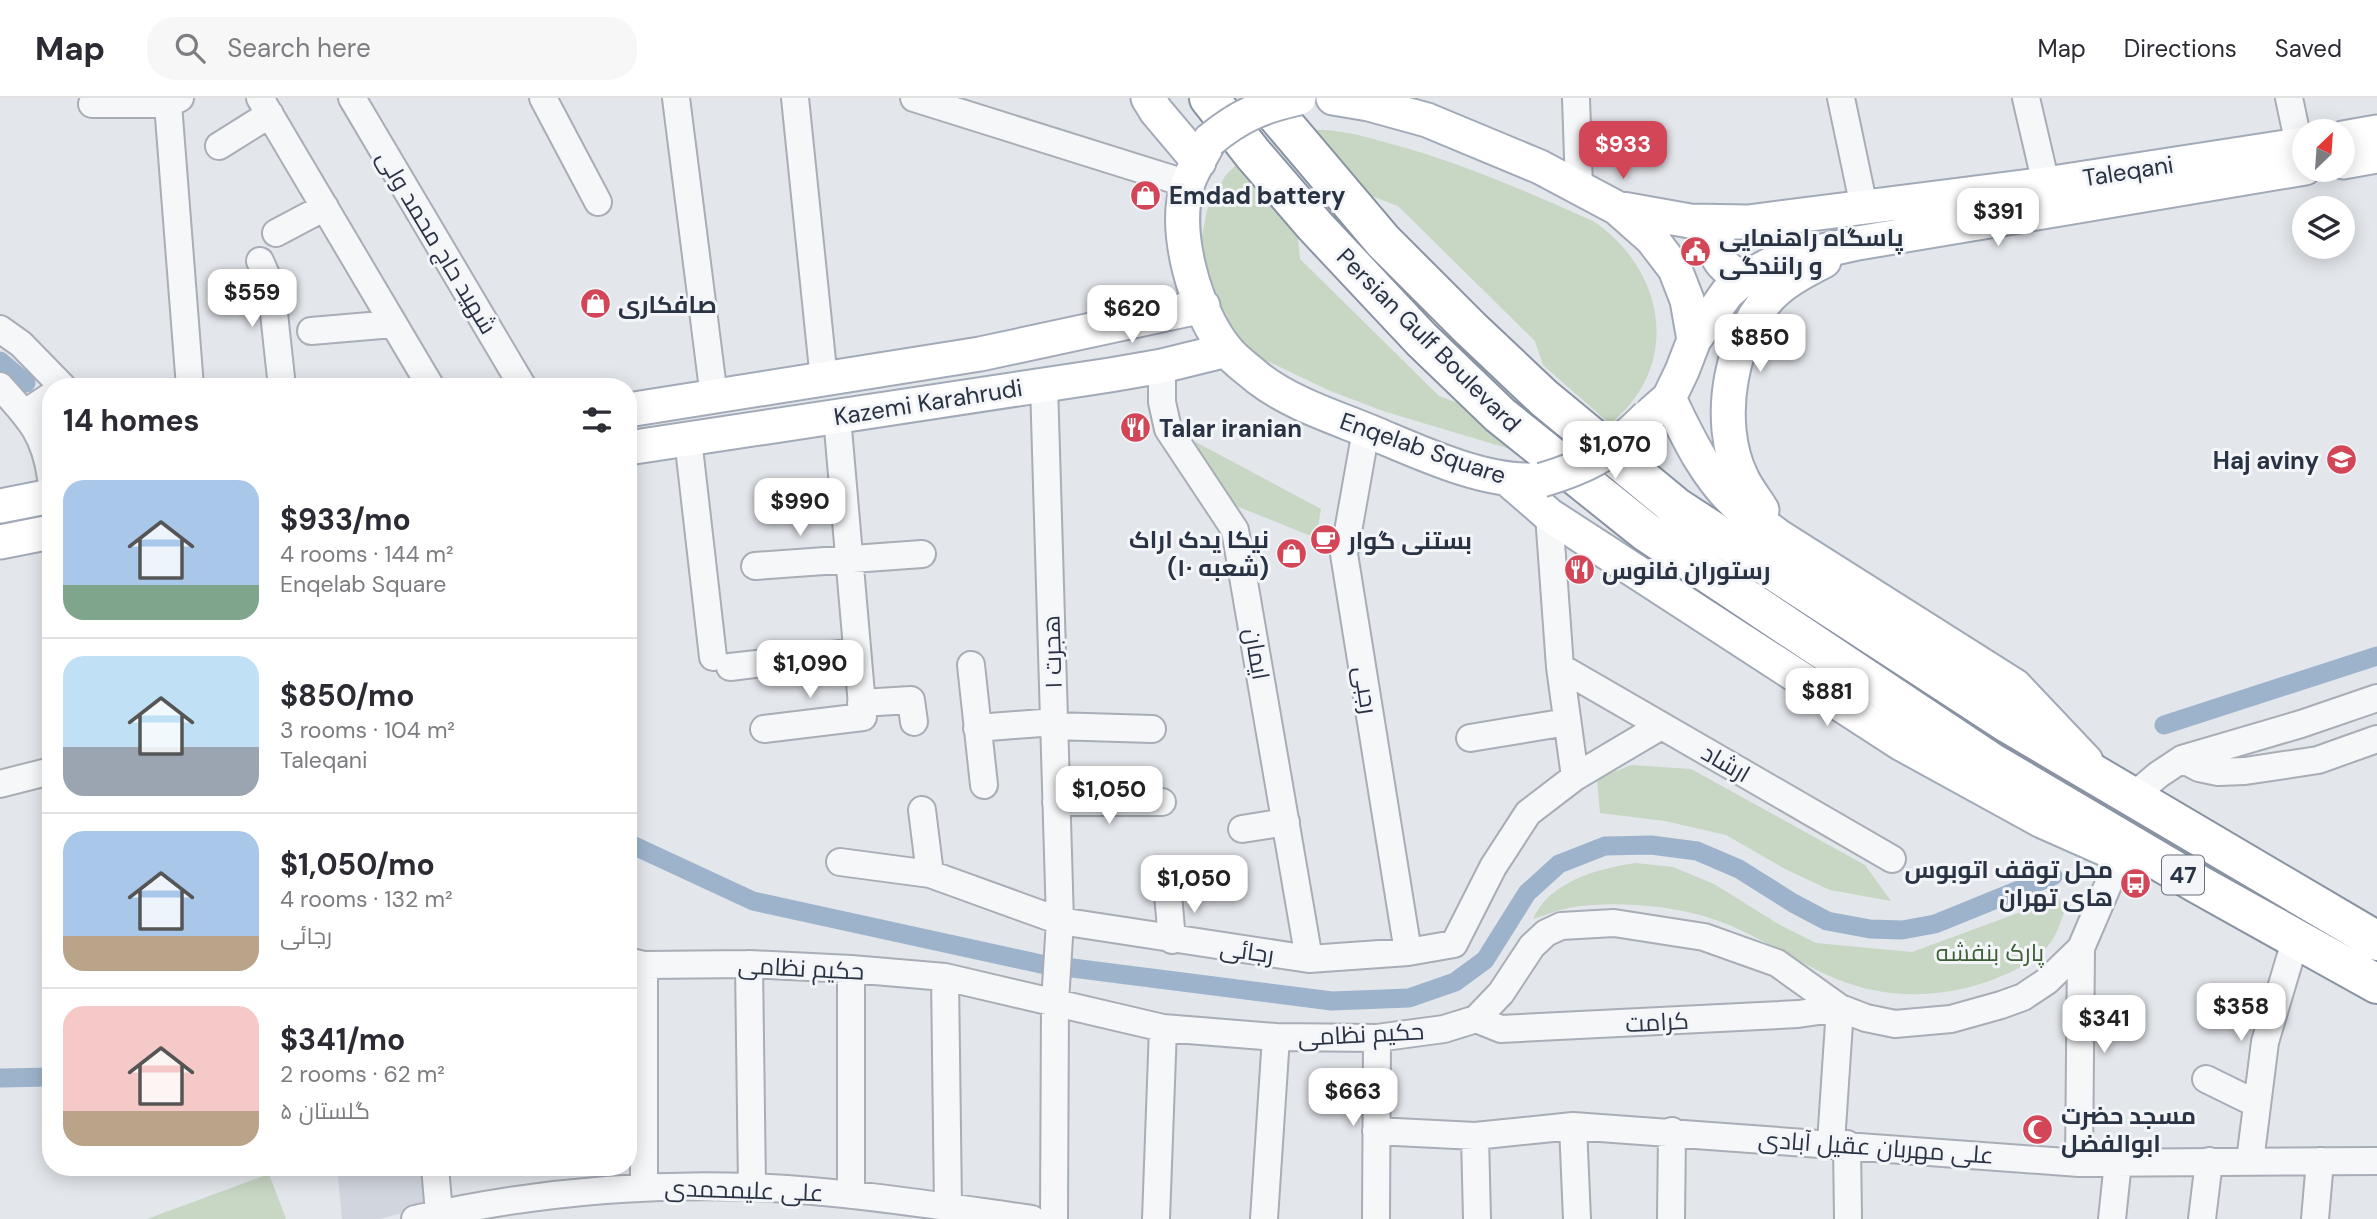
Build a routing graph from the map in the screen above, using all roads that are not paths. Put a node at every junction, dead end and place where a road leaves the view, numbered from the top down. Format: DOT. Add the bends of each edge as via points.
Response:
graph roads {
  1 [pos="352,98"];
  2 [pos="543,98"];
  3 [pos="676,98"];
  4 [pos="795,98"];
  5 [pos="914,98"];
  6 [pos="1148,98"];
  7 [pos="1209,98"];
  8 [pos="1262,98"];
  9 [pos="1299,98"];
  10 [pos="1305,98"];
  11 [pos="1333,98"];
  12 [pos="1576,98"];
  13 [pos="1841,98"];
  14 [pos="2026,98"];
  15 [pos="2288,98"];
  16 [pos="174,101"];
  17 [pos="1366,101"];
  18 [pos="92,104"];
  19 [pos="265,106"];
  20 [pos="1427,109"];
  21 [pos="2294,119"];
  22 [pos="2377,132"];
  23 [pos="2356,136"];
  24 [pos="219,146"];
  25 [pos="2292,154"];
  26 [pos="2292,155"];
  27 [pos="2377,156"];
  28 [pos="2356,160"];
  29 [pos="1199,162"];
  30 [pos="2046,184"];
  31 [pos="1579,187"];
  32 [pos="598,202"];
  33 [pos="324,206"];
  34 [pos="1864,207"];
  35 [pos="1617,208"];
  36 [pos="1724,223"];
  37 [pos="276,233"];
  38 [pos="1858,243"];
  39 [pos="260,261"];
  40 [pos="1743,279"];
  41 [pos="1203,306"];
  42 [pos="393,324"];
  43 [pos="1100,327"];
  44 [pos="0,329"];
  45 [pos="311,331"];
  46 [pos="1694,340"];
  47 [pos="1227,350"];
  48 [pos="1162,366"];
  49 [pos="1110,375"];
  50 [pos="50,378"];
  51 [pos="189,378"];
  52 [pos="281,378"];
  53 [pos="425,378"];
  54 [pos="518,378"];
  55 [pos="824,380"];
  56 [pos="1044,384"];
  57 [pos="0,386"];
  58 [pos="714,397"];
  59 [pos="42,401"];
  60 [pos="1658,407"];
  61 [pos="637,409"];
  62 [pos="25,413"];
  63 [pos="837,417"];
  64 [pos="1366,430"];
  65 [pos="688,439"];
  66 [pos="42,441"];
  67 [pos="637,447"];
  68 [pos="1526,480"];
  69 [pos="42,498"];
  70 [pos="0,506"];
  71 [pos="1549,515"];
  72 [pos="42,534"];
  73 [pos="1779,536"];
  74 [pos="0,542"];
  75 [pos="922,554"];
  76 [pos="849,558"];
  77 [pos="755,565"];
  78 [pos="856,652"];
  79 [pos="971,665"];
  80 [pos="1560,667"];
  81 [pos="2377,698"];
  82 [pos="862,710"];
  83 [pos="915,722"];
  84 [pos="1567,722"];
  85 [pos="1054,724"];
  86 [pos="1661,726"];
  87 [pos="977,728"];
  88 [pos="764,729"];
  89 [pos="1152,729"];
  90 [pos="1470,738"];
  91 [pos="2377,740"];
  92 [pos="2182,759"];
  93 [pos="42,773"];
  94 [pos="1575,777"];
  95 [pos="0,784"];
  96 [pos="984,785"];
  97 [pos="2118,789"];
  98 [pos="1056,802"];
  99 [pos="1162,802"];
  100 [pos="922,810"];
  101 [pos="1286,822"];
  102 [pos="1242,829"];
  103 [pos="2120,857"];
  104 [pos="1892,859"];
  105 [pos="840,862"];
  106 [pos="930,874"];
  107 [pos="2196,883"];
  108 [pos="1168,894"];
  109 [pos="1059,932"];
  110 [pos="2296,938"];
  111 [pos="1172,940"];
  112 [pos="2377,941"];
  113 [pos="2081,948"];
  114 [pos="1408,952"];
  115 [pos="1309,960"];
  116 [pos="637,963"];
  117 [pos="749,964"];
  118 [pos="851,969"];
  119 [pos="945,977"];
  120 [pos="2377,984"];
  121 [pos="637,991"];
  122 [pos="1056,996"];
  123 [pos="1840,1008"];
  124 [pos="1476,1019"];
  125 [pos="1163,1028"];
  126 [pos="1276,1037"];
  127 [pos="1377,1038"];
  128 [pos="2206,1079"];
  129 [pos="2258,1104"];
  130 [pos="1573,1126"];
  131 [pos="1376,1131"];
  132 [pos="1672,1131"];
  133 [pos="1475,1136"];
  134 [pos="1839,1144"];
  135 [pos="2209,1161"];
  136 [pos="2250,1161"];
  137 [pos="2320,1161"];
  138 [pos="2377,1161"];
  139 [pos="2118,1162"];
  140 [pos="2079,1163"];
  141 [pos="434,1176"];
  142 [pos="644,1187"];
  143 [pos="752,1187"];
  144 [pos="851,1195"];
  145 [pos="948,1207"];
  146 [pos="427,1216"];
  147 [pos="1032,1219"];
  148 [pos="1054,1219"];
  149 [pos="1156,1219"];
  150 [pos="1264,1219"];
  151 [pos="1376,1219"];
  152 [pos="1477,1219"];
  153 [pos="1577,1219"];
  154 [pos="1671,1219"];
  155 [pos="1848,1219"];
  156 [pos="2112,1219"];
  157 [pos="2202,1219"];
  158 [pos="2315,1219"];
  1 -- 54 [label="street, شهید حاج محمد ولی"];
  2 -- 32 [label="street"];
  3 -- 58 [label="street"];
  4 -- 55 [label="street"];
  5 -- 29 [label="street"];
  6 -- 29 [label="main road"];
  7 -- 107 [label="highway, Persian Gulf Boulevard / 47" via="1315,226 1421,338 1500,415 1646,532 1991,762"];
  8 -- 97 [label="highway, Persian Gulf Boulevard / 47" via="1382,241 1544,398 1676,506 2009,724"];
  9 -- 10 [label="main road"];
  9 -- 29 [label="main road, bridge" via="1254,110 1232,122"];
  11 -- 17 [label="main road"];
  12 -- 31 [label="street"];
  13 -- 34 [label="street"];
  14 -- 30 [label="street"];
  15 -- 21 [label="street"];
  16 -- 18 [label="street"];
  16 -- 51 [label="street"];
  17 -- 20 [label="main road"];
  19 -- 24 [label="street"];
  19 -- 33 [label="street"];
  20 -- 31 [label="main road"];
  22 -- 23 [label="main road"];
  25 -- 30 [label="main road, Taleqani"];
  26 -- 38 [label="main road, Taleqani"];
  27 -- 28 [label="main road"];
  29 -- 41 [label="main road, Enqelab Square" via="1182,221 1187,263"];
  30 -- 34 [label="main road, Taleqani"];
  31 -- 35 [label="main road"];
  33 -- 37 [label="street"];
  33 -- 42 [label="street"];
  34 -- 36 [label="main road, Taleqani"];
  35 -- 36 [label="main road, Taleqani"];
  35 -- 46 [label="main road" via="1652,239 1675,269"];
  36 -- 40 [label="main road" via="1716,235 1718,261"];
  38 -- 40 [label="main road, Taleqani" via="1777,261"];
  38 -- 73 [label="main road" via="1776,291 1759,312 1736,358 1728,416 1731,447 1741,478"];
  39 -- 52 [label="street" via="271,286"];
  40 -- 46 [label="main road, Taleqani" via="1727,293"];
  41 -- 43 [label="main road, Kazemi Karahrudi"];
  41 -- 47 [label="main road, Enqelab Square"];
  42 -- 45 [label="street"];
  42 -- 53 [label="street"];
  43 -- 49 [label="main road"];
  43 -- 55 [label="main road, Kazemi Karahrudi" via="980,354"];
  44 -- 50 [label="street" via="22,344"];
  46 -- 60 [label="main road, Enqelab Square" via="1682,372"];
  47 -- 48 [label="main road, Kazemi Karahrudi"];
  47 -- 64 [label="main road, Enqelab Square" via="1270,385 1310,408"];
  48 -- 49 [label="main road, Kazemi Karahrudi"];
  48 -- 101 [label="street, ایمان" via="1168,429 1235,530"];
  49 -- 56 [label="main road, Kazemi Karahrudi"];
  55 -- 58 [label="main road, Kazemi Karahrudi"];
  56 -- 63 [label="main road, Kazemi Karahrudi"];
  56 -- 85 [label="street, هجرت ۱"];
  57 -- 62 [label="street"];
  58 -- 61 [label="main road, Kazemi Karahrudi"];
  59 -- 62 [label="street"];
  60 -- 68 [label="main road, Enqelab Square, bridge" via="1600,459 1568,472"];
  60 -- 73 [label="main road" via="1741,509"];
  62 -- 66 [label="street"];
  63 -- 65 [label="main road, Kazemi Karahrudi"];
  63 -- 76 [label="street"];
  64 -- 68 [label="main road, Enqelab Square" via="1455,464"];
  64 -- 114 [label="street, رجبی" via="1345,554"];
  65 -- 67 [label="main road, Kazemi Karahrudi"];
  65 -- 78 [label="street" via="722,662"];
  68 -- 71 [label="main road"];
  69 -- 70 [label="main road"];
  71 -- 80 [label="street"];
  71 -- 103 [label="main road" via="1900,743 2042,821"];
  72 -- 74 [label="main road"];
  73 -- 97 [label="main road" via="2015,687"];
  75 -- 76 [label="street"];
  76 -- 77 [label="street"];
  76 -- 78 [label="street"];
  78 -- 82 [label="street"];
  79 -- 87 [label="street"];
  80 -- 84 [label="street"];
  80 -- 86 [label="street, ارشاد"];
  81 -- 92 [label="street"];
  82 -- 83 [label="street" via="911,700"];
  82 -- 88 [label="street"];
  84 -- 90 [label="street"];
  84 -- 94 [label="street"];
  85 -- 87 [label="street"];
  85 -- 89 [label="street"];
  85 -- 98 [label="street, هجرت ۱"];
  86 -- 94 [label="street"];
  86 -- 104 [label="street, ارشاد"];
  87 -- 96 [label="street"];
  91 -- 92 [label="street" via="2318,760 2245,771 2218,772"];
  92 -- 97 [label="street" via="2158,775"];
  93 -- 95 [label="street"];
  94 -- 114 [label="street, رجائی" via="1528,813 1493,867 1454,944"];
  97 -- 112 [label="highway, 47"];
  98 -- 99 [label="street"];
  98 -- 109 [label="street, هجرت ۱"];
  100 -- 106 [label="street"];
  101 -- 102 [label="street"];
  101 -- 115 [label="street, ایمان"];
  103 -- 107 [label="main road"];
  103 -- 113 [label="street, حکیم نظامی"];
  105 -- 106 [label="street, رجائی"];
  106 -- 109 [label="street, رجائی"];
  107 -- 110 [label="highway, 47"];
  108 -- 111 [label="street"];
  109 -- 111 [label="street, رجائی"];
  109 -- 122 [label="street, هجرت ۱"];
  110 -- 120 [label="highway, 47"];
  110 -- 129 [label="street" via="2265,1042"];
  111 -- 115 [label="street, رجائی"];
  113 -- 123 [label="street, حکیم نظامی" via="2023,997 1951,1019 1895,1024"];
  113 -- 140 [label="street"];
  114 -- 115 [label="street, رجائی"];
  116 -- 117 [label="street, حکیم نظامی"];
  117 -- 118 [label="street, حکیم نظامی"];
  117 -- 143 [label="street"];
  118 -- 119 [label="street, حکیم نظامی"];
  118 -- 144 [label="street"];
  119 -- 122 [label="street, حکیم نظامی"];
  119 -- 145 [label="street"];
  121 -- 142 [label="street"];
  122 -- 125 [label="street, حکیم نظامی"];
  122 -- 148 [label="street, هجرت ۱"];
  123 -- 124 [label="street, کرامت" via="1501,1029"];
  123 -- 124 [label="street, حکیم نظامی" via="1777,963 1704,937 1614,923 1561,926 1546,933"];
  123 -- 134 [label="street"];
  124 -- 127 [label="street, حکیم نظامی" via="1444,1029"];
  125 -- 126 [label="street, حکیم نظامی"];
  125 -- 149 [label="street"];
  126 -- 127 [label="street, حکیم نظامی"];
  126 -- 150 [label="street"];
  127 -- 131 [label="street"];
  128 -- 129 [label="street"];
  129 -- 136 [label="street"];
  130 -- 132 [label="street, علی مهربان عقیل آبادی"];
  130 -- 133 [label="street, علی مهربان عقیل آبادی"];
  130 -- 153 [label="street"];
  131 -- 133 [label="street, علی مهربان عقیل آبادی"];
  131 -- 151 [label="street"];
  132 -- 134 [label="street, علی مهربان عقیل آبادی"];
  132 -- 154 [label="street"];
  133 -- 152 [label="street"];
  134 -- 140 [label="street, علی مهربان عقیل آبادی"];
  134 -- 155 [label="street"];
  135 -- 136 [label="street, علی مهربان عقیل آبادی"];
  135 -- 139 [label="street, علی مهربان عقیل آبادی"];
  135 -- 157 [label="street"];
  136 -- 137 [label="street, علی مهربان عقیل آبادی"];
  137 -- 138 [label="street, علی مهربان عقیل آبادی"];
  137 -- 158 [label="street"];
  139 -- 140 [label="street, علی مهربان عقیل آبادی"];
  139 -- 156 [label="street"];
  141 -- 146 [label="street"];
  142 -- 143 [label="street, علی علیمحمدی"];
  142 -- 146 [label="street, علی علیمحمدی" via="555,1195"];
  143 -- 144 [label="street, علی علیمحمدی"];
  144 -- 145 [label="street, علی علیمحمدی"];
  145 -- 147 [label="street, علی علیمحمدی"];
}
